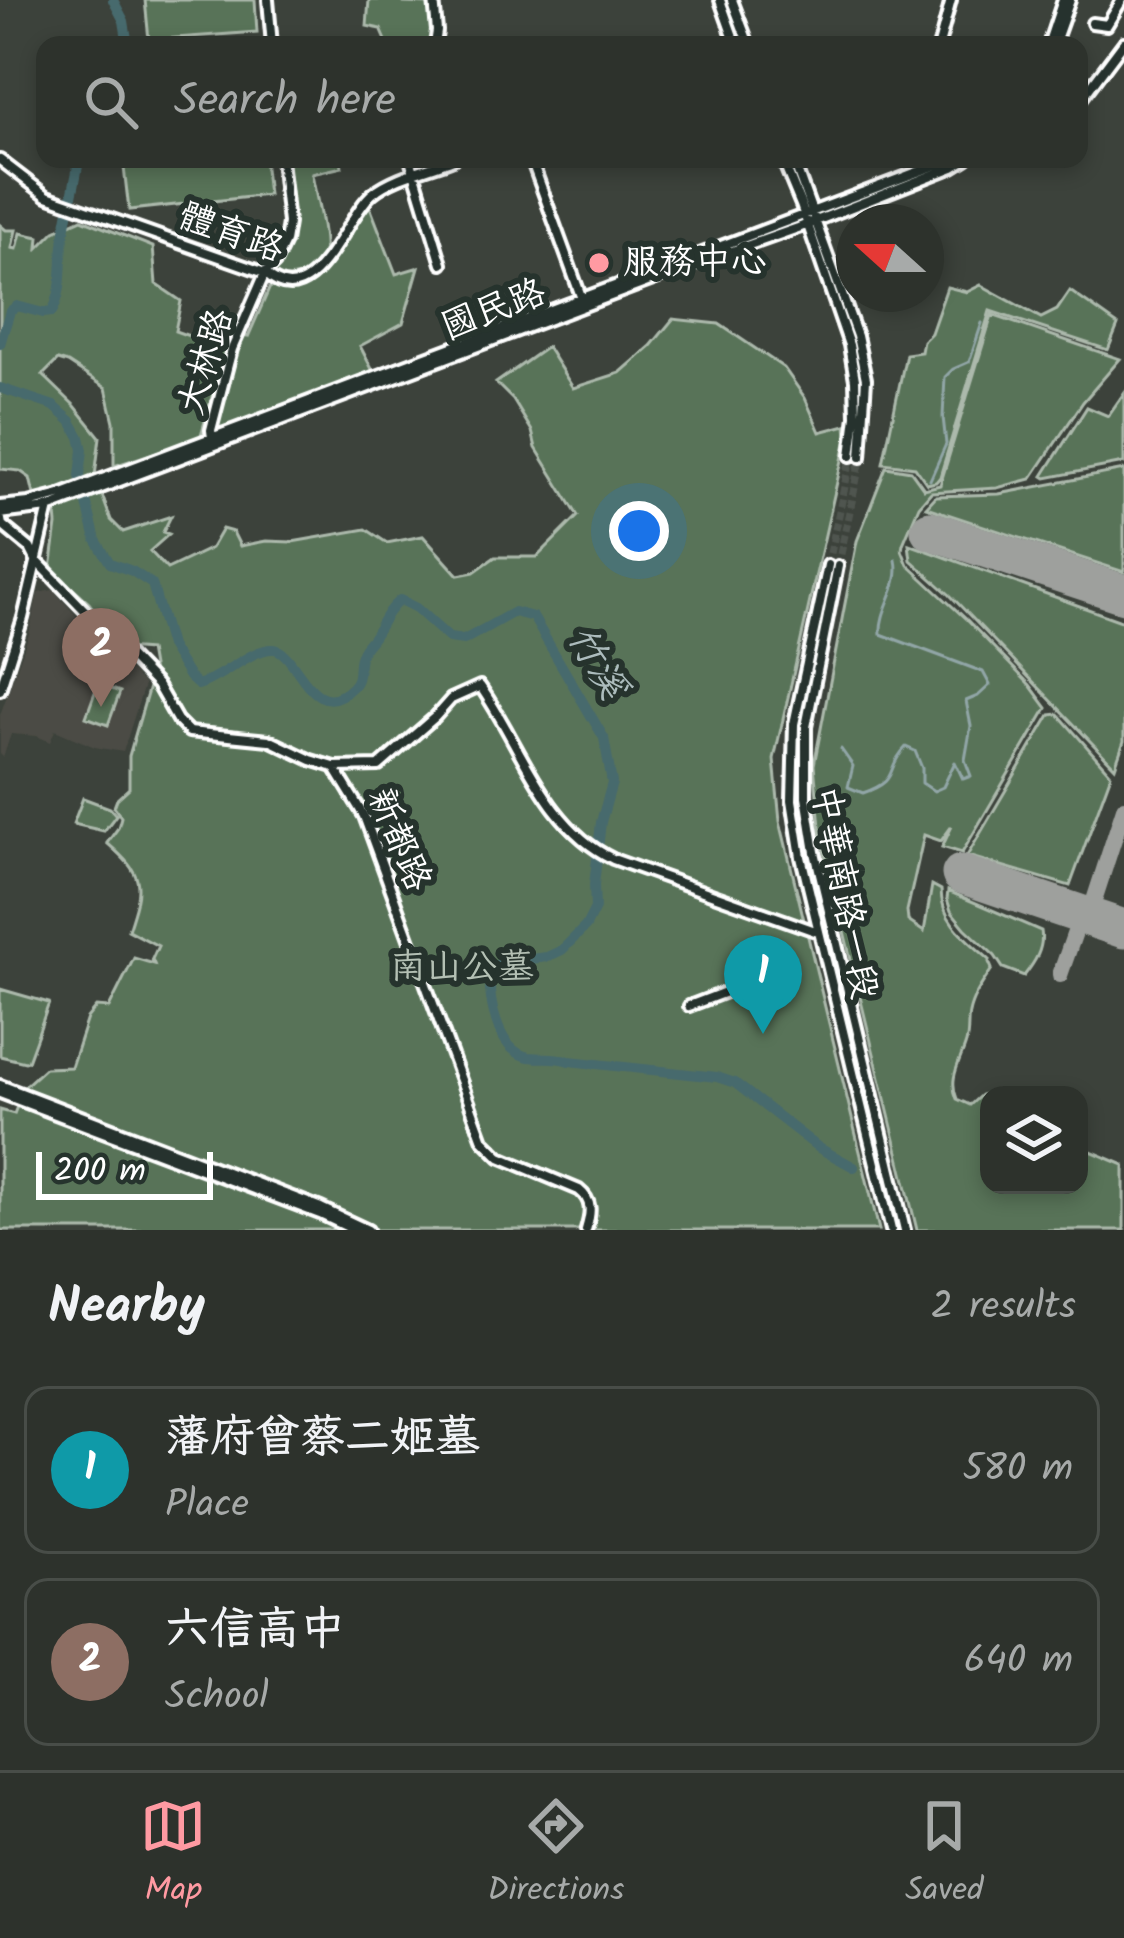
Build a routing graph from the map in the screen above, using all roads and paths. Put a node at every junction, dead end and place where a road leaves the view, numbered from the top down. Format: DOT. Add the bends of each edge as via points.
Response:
graph roads {
  1 [pos="268,0"];
  2 [pos="434,0"];
  3 [pos="720,0"];
  4 [pos="732,0"];
  5 [pos="951,0"];
  6 [pos="1067,0"];
  7 [pos="1122,0"];
  8 [pos="1092,23"];
  9 [pos="271,36"];
  10 [pos="436,36"];
  11 [pos="733,36"];
  12 [pos="746,36"];
  13 [pos="941,36"];
  14 [pos="1054,36"];
  15 [pos="1124,42"];
  16 [pos="1088,90"];
  17 [pos="0,160"];
  18 [pos="282,168"];
  19 [pos="413,168"];
  20 [pos="430,168"];
  21 [pos="534,168"];
  22 [pos="786,168"];
  23 [pos="796,168"];
  24 [pos="930,168"];
  25 [pos="950,168"];
  26 [pos="415,174"];
  27 [pos="810,218"];
  28 [pos="442,264"];
  29 [pos="265,273"];
  30 [pos="583,302"];
  31 [pos="213,441"];
  32 [pos="856,457"];
  33 [pos="55,501"];
  34 [pos="0,510"];
  35 [pos="36,560"];
  36 [pos="0,691"];
  37 [pos="334,767"];
  38 [pos="820,933"];
  39 [pos="773,974"];
  40 [pos="689,1006"];
  41 [pos="0,1089"];
  42 [pos="354,1230"];
  43 [pos="368,1230"];
  44 [pos="586,1230"];
  45 [pos="891,1230"];
  46 [pos="905,1230"];
  1 -- 9 [label="street"];
  2 -- 10 [label="street"];
  3 -- 11 [label="street"];
  4 -- 12 [label="street"];
  5 -- 13 [label="street"];
  6 -- 14 [label="street"];
  7 -- 8 [label="street" via="1107,25"];
  15 -- 16 [label="street"];
  17 -- 29 [label="street, 體育路" via="58,201"];
  18 -- 29 [label="street, 大林路" via="287,233"];
  19 -- 26 [label="street"];
  20 -- 26 [label="street, 體育路"];
  21 -- 30 [label="street"];
  22 -- 27 [label="street"];
  23 -- 27 [label="street"];
  24 -- 27 [label="street, 國民路"];
  25 -- 27 [label="street, 國民路"];
  26 -- 28 [label="street"];
  26 -- 29 [label="street, 體育路" via="367,198 312,275 283,283"];
  27 -- 30 [label="street, 國民路"];
  27 -- 32 [label="street" via="849,345"];
  29 -- 31 [label="street, 大林路" via="232,349"];
  30 -- 31 [label="street, 國民路"];
  31 -- 33 [label="street, 國民路"];
  33 -- 34 [label="street"];
  33 -- 35 [label="street"];
  34 -- 35 [label="street, 新都路" via="2,525"];
  35 -- 36 [label="street"];
  35 -- 37 [label="street, 新都路" via="157,685 189,732 269,740"];
  37 -- 38 [label="street" via="379,766 451,699 480,686 545,798 591,849"];
  37 -- 44 [label="street, 新都路" via="364,816 483,1140 500,1157 587,1196"];
  38 -- 45 [label="street, 中華南路一段"];
  38 -- 46 [label="street, 中華南路一段" via="792,800 792,752 833,566 806,727 806,796"];
  39 -- 40 [label="street"];
  41 -- 42 [label="street"];
  41 -- 43 [label="street"];
}
